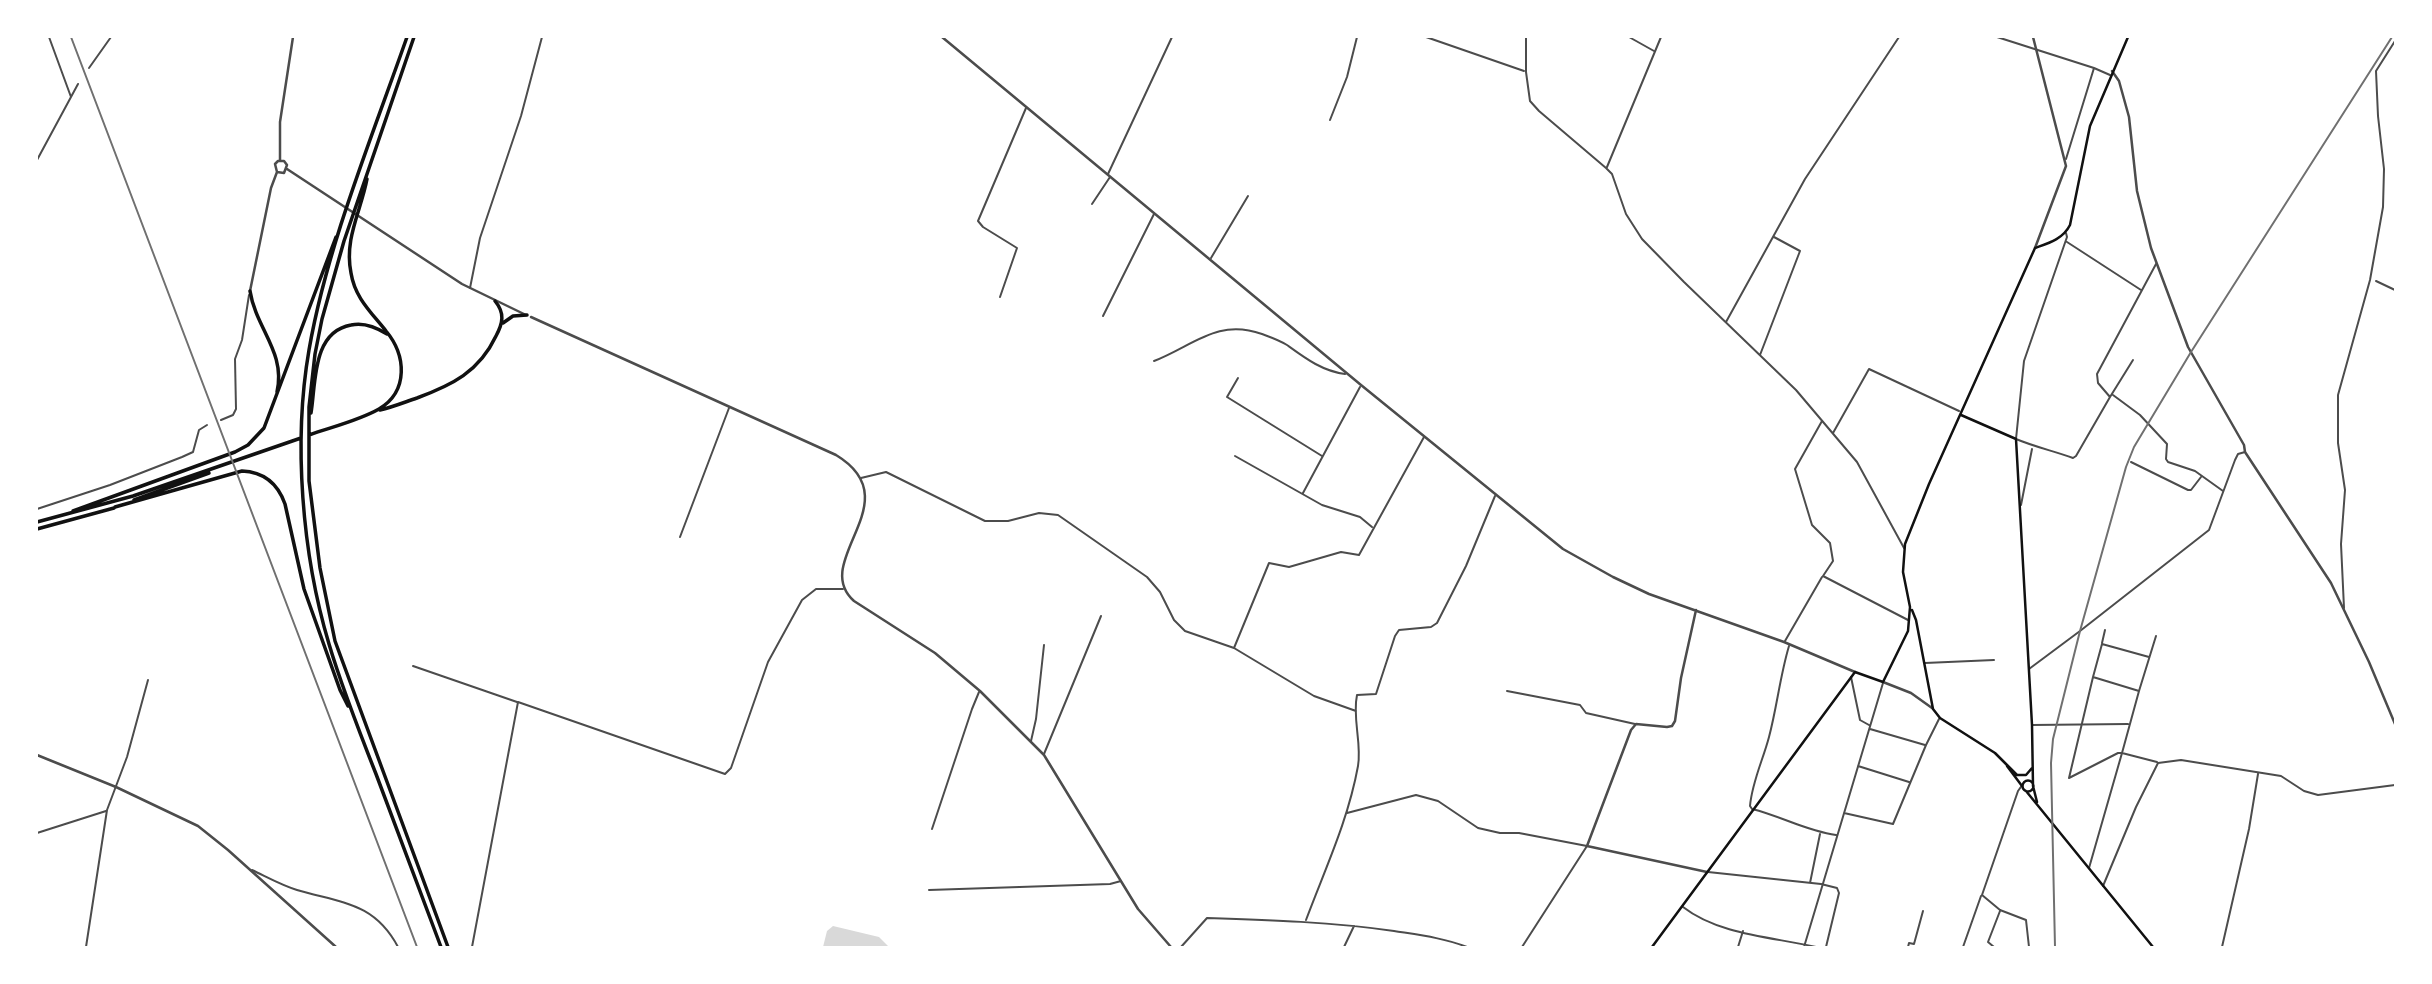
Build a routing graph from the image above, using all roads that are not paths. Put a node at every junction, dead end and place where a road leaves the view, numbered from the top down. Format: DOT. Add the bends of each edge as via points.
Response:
graph roads {
  1 [pos="49,37"];
  2 [pos="111,37"];
  3 [pos="293,37"];
  4 [pos="407,37"];
  5 [pos="414,37"];
  6 [pos="542,37"];
  7 [pos="942,37"];
  8 [pos="1172,37"];
  9 [pos="1357,37"];
  10 [pos="1426,37"];
  11 [pos="1526,37"];
  12 [pos="1629,37"];
  13 [pos="1661,37"];
  14 [pos="1899,37"];
  15 [pos="1997,37"];
  16 [pos="2033,37"];
  17 [pos="2127,37"];
  18 [pos="2395,41"];
  19 [pos="2035,49"];
  20 [pos="1655,52"];
  21 [pos="89,68"];
  22 [pos="2094,68"];
  23 [pos="1526,72"];
  24 [pos="2111,73"];
  25 [pos="78,84"];
  26 [pos="71,97"];
  27 [pos="1027,107"];
  28 [pos="1330,120"];
  29 [pos="37,160"];
  30 [pos="280,160"];
  31 [pos="2066,160"];
  32 [pos="1606,168"];
  33 [pos="287,170"];
  34 [pos="277,172"];
  35 [pos="1109,176"];
  36 [pos="1248,196"];
  37 [pos="1092,204"];
  38 [pos="1155,213"];
  39 [pos="344,219"];
  40 [pos="352,224"];
  41 [pos="2066,233"];
  42 [pos="1774,237"];
  43 [pos="2066,242"];
  44 [pos="2035,248"];
  45 [pos="1211,259"];
  46 [pos="2157,263"];
  47 [pos="2376,281"];
  48 [pos="470,289"];
  49 [pos="2141,290"];
  50 [pos="2395,290"];
  51 [pos="250,291"];
  52 [pos="1000,297"];
  53 [pos="495,301"];
  54 [pos="247,309"];
  55 [pos="256,312"];
  56 [pos="529,316"];
  57 [pos="1103,316"];
  58 [pos="1726,323"];
  59 [pos="502,325"];
  60 [pos="392,338"];
  61 [pos="1760,356"];
  62 [pos="2133,360"];
  63 [pos="1154,361"];
  64 [pos="1350,375"];
  65 [pos="1238,378"];
  66 [pos="1361,385"];
  67 [pos="2111,396"];
  68 [pos="276,398"];
  69 [pos="729,407"];
  70 [pos="375,411"];
  71 [pos="1961,413"];
  72 [pos="221,419"];
  73 [pos="1822,421"];
  74 [pos="206,425"];
  75 [pos="308,429"];
  76 [pos="1833,434"];
  77 [pos="1424,436"];
  78 [pos="2016,439"];
  79 [pos="2033,446"];
  80 [pos="2245,452"];
  81 [pos="1235,456"];
  82 [pos="1322,456"];
  83 [pos="2131,462"];
  84 [pos="224,466"];
  85 [pos="2202,476"];
  86 [pos="861,478"];
  87 [pos="2223,491"];
  88 [pos="1302,494"];
  89 [pos="1496,494"];
  90 [pos="114,507"];
  91 [pos="37,509"];
  92 [pos="2020,513"];
  93 [pos="51,518"];
  94 [pos="37,522"];
  95 [pos="1373,527"];
  96 [pos="37,529"];
  97 [pos="680,537"];
  98 [pos="1905,546"];
  99 [pos="1823,576"];
  100 [pos="843,589"];
  101 [pos="1910,607"];
  102 [pos="2344,609"];
  103 [pos="1696,610"];
  104 [pos="1101,616"];
  105 [pos="1909,620"];
  106 [pos="2105,631"];
  107 [pos="2156,636"];
  108 [pos="1784,642"];
  109 [pos="2102,644"];
  110 [pos="1044,645"];
  111 [pos="1790,645"];
  112 [pos="1234,648"];
  113 [pos="2149,657"];
  114 [pos="1994,660"];
  115 [pos="1924,663"];
  116 [pos="413,666"];
  117 [pos="2028,669"];
  118 [pos="1855,672"];
  119 [pos="1851,677"];
  120 [pos="2093,677"];
  121 [pos="148,680"];
  122 [pos="1883,682"];
  123 [pos="980,691"];
  124 [pos="1507,691"];
  125 [pos="2139,691"];
  126 [pos="517,702"];
  127 [pos="1933,709"];
  128 [pos="1356,711"];
  129 [pos="1940,718"];
  130 [pos="356,722"];
  131 [pos="1636,724"];
  132 [pos="2081,724"];
  133 [pos="2129,724"];
  134 [pos="2395,724"];
  135 [pos="2032,725"];
  136 [pos="1869,727"];
  137 [pos="1031,742"];
  138 [pos="1926,745"];
  139 [pos="2122,753"];
  140 [pos="37,755"];
  141 [pos="1044,755"];
  142 [pos="2005,763"];
  143 [pos="2158,763"];
  144 [pos="2033,765"];
  145 [pos="1857,766"];
  146 [pos="2259,772"];
  147 [pos="1910,782"];
  148 [pos="2395,785"];
  149 [pos="2033,786"];
  150 [pos="116,787"];
  151 [pos="2024,788"];
  152 [pos="2037,802"];
  153 [pos="1752,809"];
  154 [pos="107,810"];
  155 [pos="1843,813"];
  156 [pos="1346,814"];
  157 [pos="933,829"];
  158 [pos="37,833"];
  159 [pos="1820,833"];
  160 [pos="1837,835"];
  161 [pos="1587,846"];
  162 [pos="247,868"];
  163 [pos="2089,868"];
  164 [pos="1707,872"];
  165 [pos="1122,881"];
  166 [pos="1810,883"];
  167 [pos="1821,884"];
  168 [pos="2103,887"];
  169 [pos="929,890"];
  170 [pos="1982,895"];
  171 [pos="1682,907"];
  172 [pos="2000,910"];
  173 [pos="1923,911"];
  174 [pos="1306,920"];
  175 [pos="1355,925"];
  176 [pos="1743,931"];
  177 [pos="1804,946"];
  178 [pos="86,947"];
  179 [pos="335,947"];
  180 [pos="398,947"];
  181 [pos="441,947"];
  182 [pos="448,947"];
  183 [pos="472,947"];
  184 [pos="1171,947"];
  185 [pos="1181,947"];
  186 [pos="1344,947"];
  187 [pos="1467,947"];
  188 [pos="1522,947"];
  189 [pos="1652,947"];
  190 [pos="1738,947"];
  191 [pos="1816,947"];
  192 [pos="1826,947"];
  193 [pos="1909,947"];
  194 [pos="1963,947"];
  195 [pos="1994,947"];
  196 [pos="2029,947"];
  197 [pos="2153,947"];
  198 [pos="2222,947"];
  1 -- 26 [label="street"];
  2 -- 21 [label="street"];
  3 -- 30 [label="street" via="280,122"];
  4 -- 39 [label="highway"];
  5 -- 40 [label="highway"];
  6 -- 48 [label="street" via="480,238"];
  7 -- 27 [label="street"];
  8 -- 35 [label="street"];
  9 -- 28 [label="street"];
  10 -- 23 [label="street"];
  11 -- 23 [label="street"];
  12 -- 20 [label="street"];
  13 -- 20 [label="street"];
  14 -- 42 [label="street" via="1805,179"];
  15 -- 19 [label="street"];
  16 -- 19 [label="street"];
  17 -- 24 [label="main road"];
  18 -- 102 [label="street" via="2376,71 2383,207 2370,280 2338,395 2338,443 2345,489 2341,544"];
  19 -- 22 [label="street"];
  19 -- 31 [label="street"];
  20 -- 32 [label="street"];
  22 -- 24 [label="street"];
  22 -- 31 [label="street"];
  23 -- 32 [label="street" via="1530,101"];
  24 -- 41 [label="main road" via="2090,126"];
  24 -- 46 [label="street" via="2119,80 2129,117 2137,191"];
  25 -- 26 [label="street"];
  26 -- 29 [label="street"];
  27 -- 35 [label="street"];
  27 -- 52 [label="street" via="978,221 1017,248"];
  30 -- 33 [label="street" via="287,163"];
  30 -- 34 [label="street" via="274,166"];
  31 -- 44 [label="street"];
  32 -- 58 [label="street" via="1632,226"];
  33 -- 34 [label="street"];
  33 -- 48 [label="street"];
  34 -- 51 [label="street"];
  35 -- 37 [label="street"];
  35 -- 38 [label="street"];
  36 -- 45 [label="street"];
  38 -- 45 [label="street"];
  38 -- 57 [label="street"];
  39 -- 68 [label="highway"];
  39 -- 130 [label="highway" via="312,336 301,448 319,603"];
  40 -- 60 [label="highway" via="349,253 354,286"];
  40 -- 75 [label="highway" via="318,337"];
  41 -- 43 [label="street"];
  41 -- 44 [label="main road"];
  42 -- 58 [label="street"];
  42 -- 61 [label="street" via="1800,251"];
  43 -- 49 [label="street"];
  43 -- 78 [label="street" via="2024,361"];
  44 -- 71 [label="main road"];
  45 -- 64 [label="street"];
  46 -- 49 [label="street"];
  46 -- 80 [label="street" via="2188,347"];
  47 -- 50 [label="street"];
  48 -- 53 [label="street"];
  49 -- 67 [label="street" via="2097,374 2098,383"];
  51 -- 54 [label="street"];
  51 -- 55 [label="highway"];
  53 -- 56 [label="street"];
  53 -- 59 [label="highway"];
  54 -- 55 [label="highway"];
  54 -- 72 [label="street" via="235,359 236,409"];
  55 -- 68 [label="highway" via="280,370"];
  56 -- 59 [label="highway" via="513,316"];
  56 -- 69 [label="street"];
  58 -- 61 [label="street"];
  59 -- 70 [label="highway" via="482,359 459,380"];
  60 -- 70 [label="highway" via="400,353 402,377 391,399"];
  60 -- 75 [label="highway" via="359,324 332,334 318,359"];
  61 -- 73 [label="street"];
  62 -- 67 [label="street"];
  63 -- 64 [label="street" via="1233,327 1277,339 1311,362"];
  64 -- 66 [label="street"];
  65 -- 82 [label="street" via="1227,397"];
  66 -- 77 [label="street"];
  66 -- 82 [label="street"];
  67 -- 79 [label="street" via="2073,458"];
  67 -- 85 [label="street" via="2140,415 2167,444 2168,462"];
  68 -- 93 [label="highway" via="264,428 242,449"];
  69 -- 86 [label="street" via="836,455"];
  69 -- 97 [label="street"];
  70 -- 84 [label="highway"];
  71 -- 76 [label="street" via="1869,369"];
  71 -- 78 [label="main road"];
  71 -- 98 [label="main road"];
  73 -- 76 [label="street"];
  73 -- 99 [label="street" via="1795,469 1812,525 1830,543 1833,561"];
  74 -- 91 [label="street" via="197,435 193,452 183,457"];
  75 -- 182 [label="highway" via="313,527 335,641"];
  76 -- 98 [label="street" via="1857,462"];
  77 -- 89 [label="street"];
  77 -- 95 [label="street"];
  78 -- 79 [label="street"];
  78 -- 92 [label="main road"];
  79 -- 92 [label="street"];
  80 -- 87 [label="street" via="2238,454"];
  80 -- 102 [label="street"];
  81 -- 88 [label="street"];
  82 -- 88 [label="street"];
  83 -- 85 [label="street" via="2188,490"];
  84 -- 90 [label="highway"];
  84 -- 93 [label="highway"];
  85 -- 87 [label="street"];
  86 -- 100 [label="street" via="866,492 843,570"];
  86 -- 112 [label="street" via="886,472 985,521 996,523 1048,512 1058,515 1147,578 1185,631"];
  87 -- 117 [label="street" via="2209,530"];
  88 -- 95 [label="street" via="1360,517"];
  89 -- 103 [label="street" via="1588,564 1649,594"];
  89 -- 128 [label="street" via="1437,623 1399,630 1376,694 1356,695"];
  90 -- 96 [label="highway"];
  90 -- 130 [label="highway" via="242,471 272,481 282,495 304,589"];
  92 -- 117 [label="main road"];
  93 -- 94 [label="highway"];
  95 -- 112 [label="street" via="1359,555 1341,552 1289,567 1269,563"];
  98 -- 101 [label="main road" via="1903,572"];
  99 -- 105 [label="street"];
  99 -- 108 [label="street"];
  100 -- 123 [label="street" via="853,601 935,653"];
  100 -- 126 [label="street" via="816,589 802,600 775,645 725,774"];
  101 -- 105 [label="main road"];
  101 -- 115 [label="main road"];
  102 -- 134 [label="street"];
  103 -- 108 [label="street"];
  103 -- 131 [label="street" via="1675,721 1667,727"];
  104 -- 141 [label="street"];
  105 -- 122 [label="main road"];
  106 -- 109 [label="street"];
  107 -- 113 [label="street"];
  108 -- 111 [label="street"];
  109 -- 113 [label="street"];
  109 -- 120 [label="street"];
  110 -- 137 [label="street"];
  111 -- 118 [label="street"];
  111 -- 153 [label="street" via="1753,788"];
  112 -- 128 [label="street" via="1314,696"];
  113 -- 125 [label="street"];
  114 -- 115 [label="street"];
  115 -- 127 [label="main road"];
  116 -- 126 [label="street"];
  117 -- 135 [label="main road"];
  118 -- 119 [label="main road"];
  118 -- 122 [label="main road"];
  119 -- 136 [label="street" via="1860,720"];
  119 -- 153 [label="main road"];
  120 -- 125 [label="street"];
  120 -- 132 [label="street"];
  121 -- 150 [label="street"];
  122 -- 127 [label="street" via="1911,693"];
  122 -- 136 [label="street"];
  123 -- 137 [label="street"];
  123 -- 157 [label="street"];
  124 -- 131 [label="street" via="1580,705 1586,713"];
  125 -- 133 [label="street"];
  126 -- 183 [label="street"];
  127 -- 129 [label="main road"];
  128 -- 156 [label="street" via="1359,763"];
  129 -- 138 [label="street"];
  129 -- 142 [label="main road"];
  130 -- 181 [label="highway"];
  131 -- 161 [label="street"];
  132 -- 133 [label="street"];
  132 -- 135 [label="street"];
  132 -- 139 [label="street" via="2069,778"];
  133 -- 139 [label="street"];
  135 -- 144 [label="main road"];
  136 -- 138 [label="street"];
  136 -- 145 [label="street"];
  137 -- 141 [label="street"];
  138 -- 147 [label="street"];
  139 -- 143 [label="street"];
  139 -- 163 [label="street"];
  140 -- 150 [label="street"];
  141 -- 165 [label="street"];
  142 -- 144 [label="main road" via="2020,776"];
  142 -- 151 [label="main road"];
  143 -- 146 [label="street" via="2181,760"];
  143 -- 168 [label="street"];
  144 -- 149 [label="main road"];
  145 -- 147 [label="street"];
  145 -- 155 [label="street"];
  146 -- 148 [label="street" via="2286,777 2304,791 2318,794"];
  146 -- 198 [label="street"];
  147 -- 155 [label="street" via="1893,824"];
  149 -- 151 [label="main road"];
  149 -- 151 [label="main road" via="2029,781"];
  149 -- 152 [label="main road"];
  150 -- 154 [label="street"];
  150 -- 162 [label="street" via="187,819"];
  151 -- 152 [label="main road"];
  151 -- 170 [label="street" via="2018,793"];
  152 -- 163 [label="main road"];
  153 -- 159 [label="street"];
  153 -- 164 [label="main road"];
  154 -- 158 [label="street"];
  154 -- 178 [label="street"];
  155 -- 160 [label="street"];
  156 -- 161 [label="street" via="1416,794 1438,801 1478,828"];
  156 -- 174 [label="street"];
  159 -- 160 [label="street"];
  159 -- 166 [label="street"];
  160 -- 167 [label="street"];
  161 -- 164 [label="street"];
  161 -- 188 [label="street"];
  162 -- 179 [label="street"];
  162 -- 180 [label="street" via="284,886 373,915"];
  163 -- 168 [label="main road"];
  164 -- 166 [label="street"];
  164 -- 171 [label="main road"];
  165 -- 169 [label="street"];
  165 -- 184 [label="street" via="1138,909"];
  166 -- 167 [label="street"];
  167 -- 177 [label="street"];
  167 -- 192 [label="street" via="1837,888 1839,893"];
  168 -- 197 [label="main road"];
  170 -- 172 [label="street"];
  170 -- 194 [label="street"];
  171 -- 176 [label="street" via="1709,924"];
  171 -- 189 [label="main road"];
  172 -- 195 [label="street" via="1989,942"];
  172 -- 196 [label="street" via="2026,920"];
  173 -- 193 [label="street" via="1914,944"];
  174 -- 175 [label="street"];
  174 -- 185 [label="street" via="1207,918"];
  175 -- 186 [label="street"];
  175 -- 187 [label="street" via="1448,939"];
  176 -- 177 [label="street"];
  176 -- 190 [label="street"];
  177 -- 191 [label="street"];
}
